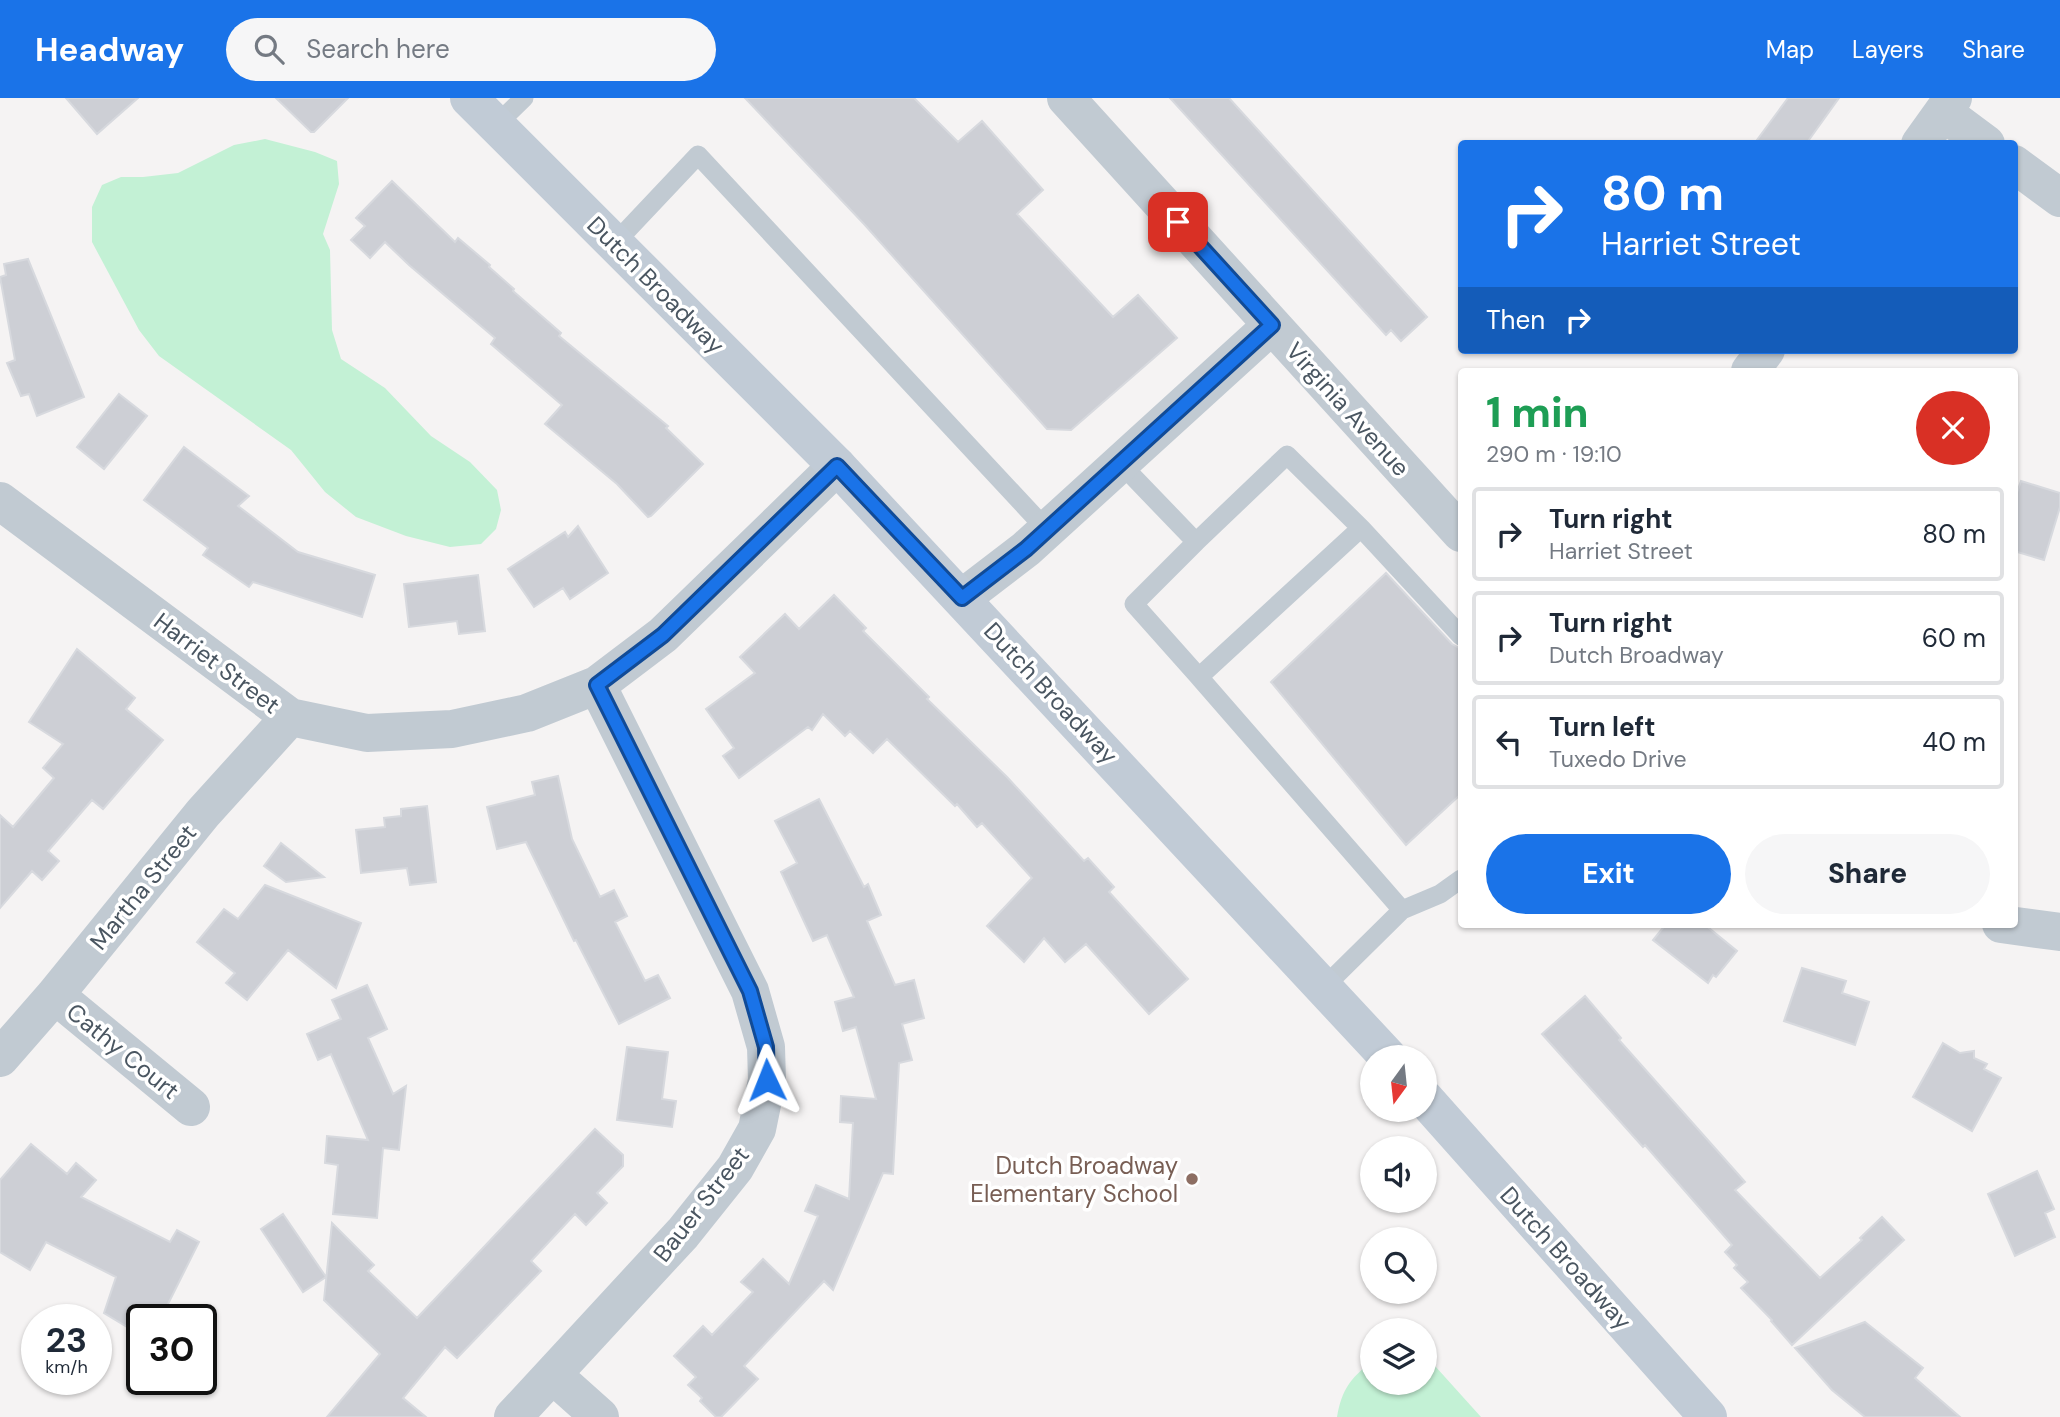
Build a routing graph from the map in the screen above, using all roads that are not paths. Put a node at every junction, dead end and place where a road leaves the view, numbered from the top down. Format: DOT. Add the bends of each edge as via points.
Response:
graph roads {
  1 [pos="469,98"];
  2 [pos="524,98"];
  3 [pos="1066,98"];
  4 [pos="1948,105"];
  5 [pos="496,125"];
  6 [pos="1923,140"];
  7 [pos="1982,140"];
  8 [pos="2018,167"];
  9 [pos="2060,198"];
  10 [pos="614,243"];
  11 [pos="1272,325"];
  12 [pos="1763,354"];
  13 [pos="1751,368"];
  14 [pos="1120,463"];
  15 [pos="837,466"];
  16 [pos="0,501"];
  17 [pos="1361,528"];
  18 [pos="1046,530"];
  19 [pos="1458,530"];
  20 [pos="1196,542"];
  21 [pos="962,598"];
  22 [pos="1458,633"];
  23 [pos="1199,677"];
  24 [pos="597,685"];
  25 [pos="290,717"];
  26 [pos="1458,881"];
  27 [pos="1402,910"];
  28 [pos="2018,926"];
  29 [pos="2060,932"];
  30 [pos="1324,987"];
  31 [pos="55,995"];
  32 [pos="1377,1045"];
  33 [pos="0,1058"];
  34 [pos="191,1107"];
  35 [pos="1437,1113"];
  36 [pos="554,1375"];
  37 [pos="513,1417"];
  38 [pos="600,1417"];
  39 [pos="1709,1417"];
  1 -- 5 [label="main road, Dutch Broadway"];
  2 -- 5 [label="lane"];
  3 -- 11 [label="street, Virginia Avenue"];
  4 -- 6 [label="street"];
  4 -- 7 [label="street"];
  5 -- 10 [label="main road, Dutch Broadway"];
  8 -- 9 [label="street"];
  10 -- 15 [label="main road, Dutch Broadway"];
  10 -- 18 [label="lane" via="698,155"];
  11 -- 14 [label="street"];
  11 -- 19 [label="street, Virginia Avenue"];
  12 -- 13 [label="street"];
  14 -- 18 [label="street"];
  14 -- 20 [label="lane"];
  15 -- 21 [label="main road, Dutch Broadway"];
  15 -- 24 [label="street, Harriet Street" via="663,635"];
  16 -- 25 [label="street, Harriet Street"];
  17 -- 20 [label="lane" via="1287,455"];
  17 -- 22 [label="lane"];
  17 -- 23 [label="lane"];
  18 -- 21 [label="street"];
  20 -- 23 [label="lane" via="1134,604"];
  21 -- 30 [label="main road, Dutch Broadway"];
  23 -- 27 [label="lane"];
  24 -- 25 [label="street, Harriet Street" via="527,713 452,729 367,733"];
  24 -- 36 [label="street, Bauer Street" via="750,991 766,1047 767,1080 757,1129 734,1168 683,1233"];
  25 -- 31 [label="street, Martha Street" via="204,813"];
  26 -- 27 [label="lane"];
  27 -- 30 [label="lane"];
  28 -- 29 [label="street"];
  30 -- 32 [label="main road, Dutch Broadway"];
  31 -- 33 [label="street, Martha Street"];
  31 -- 34 [label="street, Cathy Court"];
  35 -- 39 [label="main road, Dutch Broadway"];
  36 -- 37 [label="street, Bauer Street"];
  36 -- 38 [label="street"];
}
